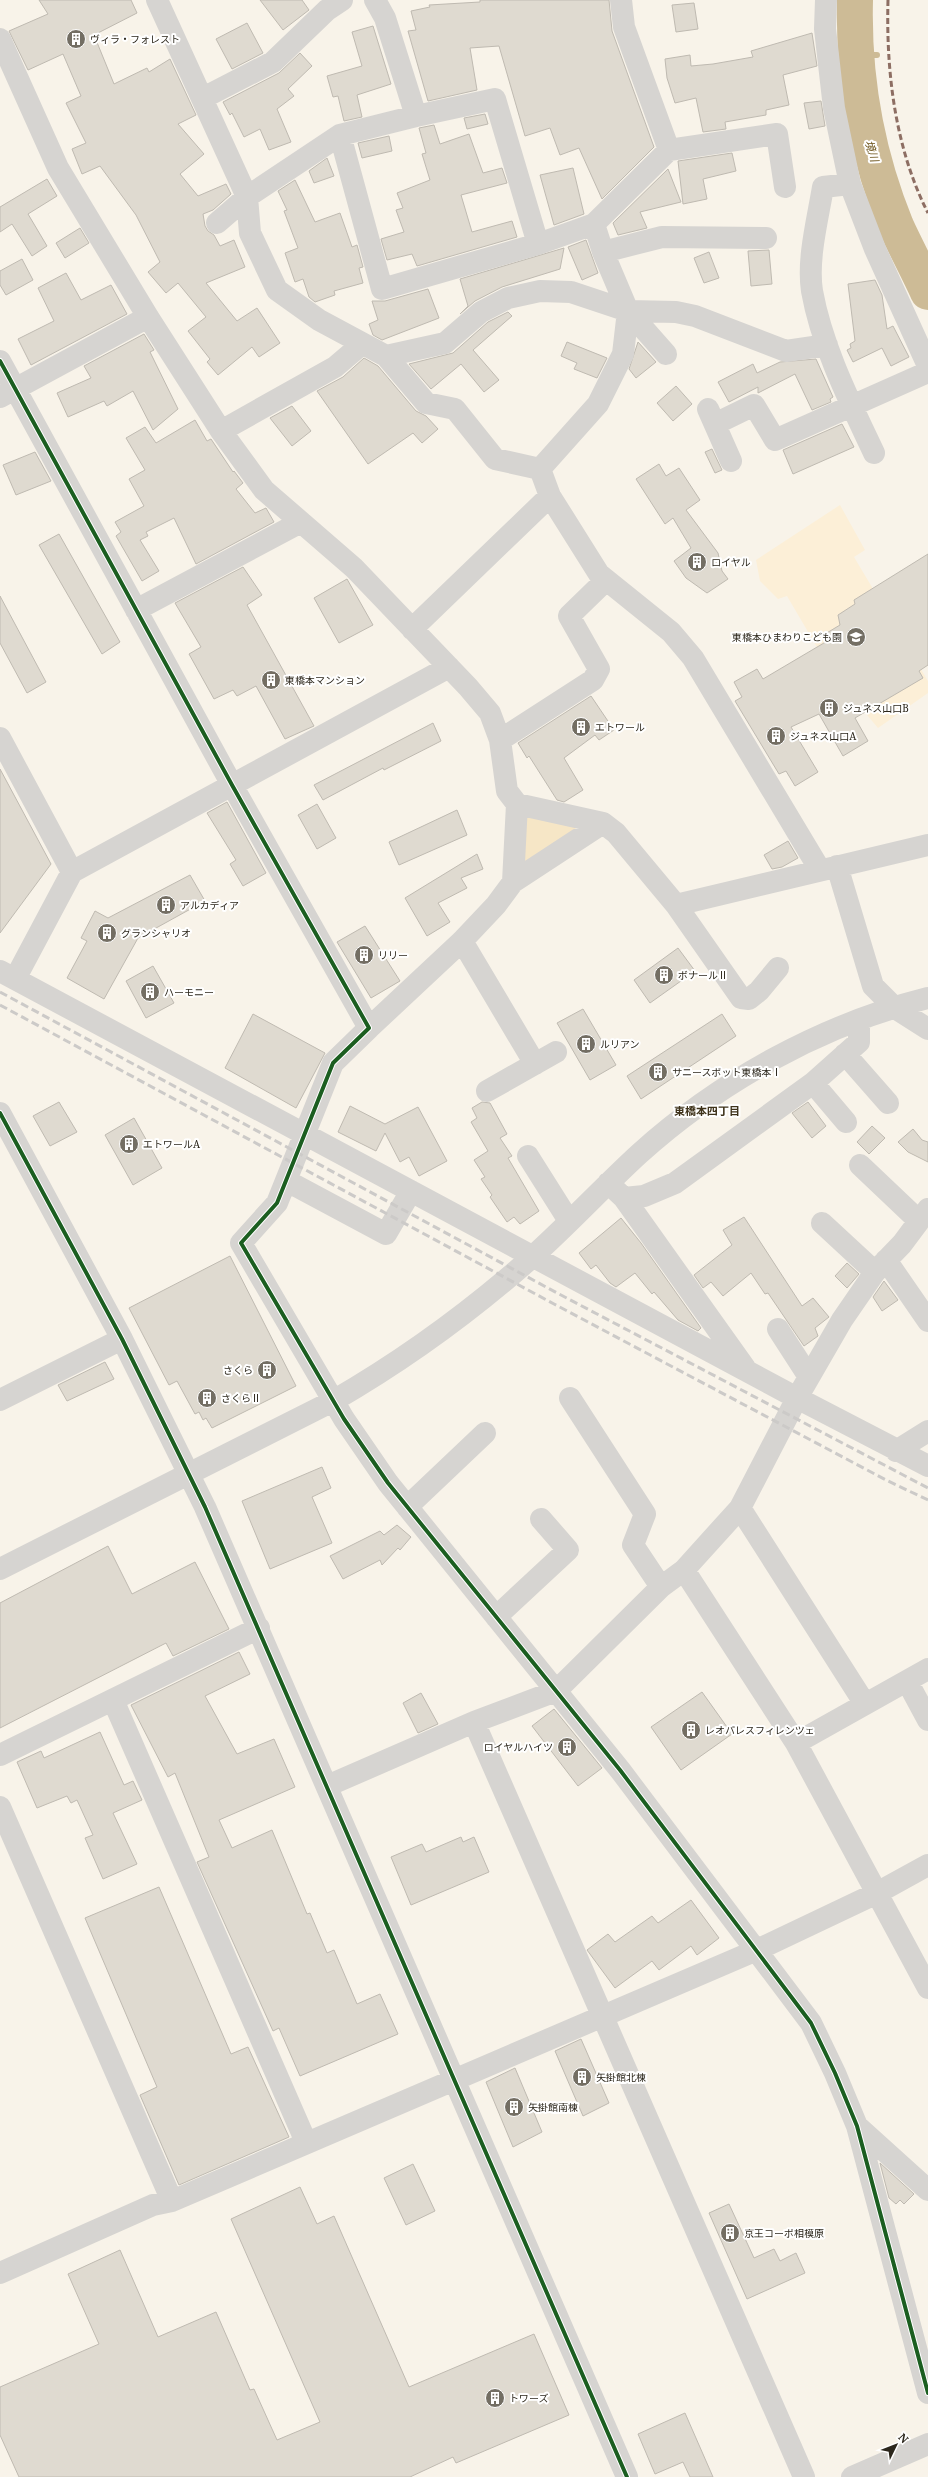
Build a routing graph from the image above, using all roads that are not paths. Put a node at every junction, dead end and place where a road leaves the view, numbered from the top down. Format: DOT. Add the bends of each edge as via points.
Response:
graph roads {
  1 [pos="157,0"];
  2 [pos="342,0"];
  3 [pos="375,0"];
  4 [pos="621,0"];
  5 [pos="826,0"];
  6 [pos="0,39"];
  7 [pos="203,98"];
  8 [pos="416,116"];
  9 [pos="340,135"];
  10 [pos="669,150"];
  11 [pos="850,184"];
  12 [pos="785,187"];
  13 [pos="248,197"];
  14 [pos="217,223"];
  15 [pos="594,224"];
  16 [pos="766,238"];
  17 [pos="538,244"];
  18 [pos="603,252"];
  19 [pos="628,310"];
  20 [pos="148,317"];
  21 [pos="362,344"];
  22 [pos="827,345"];
  23 [pos="666,354"];
  24 [pos="386,356"];
  25 [pos="0,361"];
  26 [pos="928,366"];
  27 [pos="928,372"];
  28 [pos="7,393"];
  29 [pos="851,405"];
  30 [pos="221,431"];
  31 [pos="874,453"];
  32 [pos="731,461"];
  33 [pos="540,469"];
  34 [pos="550,496"];
  35 [pos="301,522"];
  36 [pos="605,581"];
  37 [pos="136,610"];
  38 [pos="412,629"];
  39 [pos="449,667"];
  40 [pos="0,738"];
  41 [pos="500,740"];
  42 [pos="232,785"];
  43 [pos="517,804"];
  44 [pos="603,823"];
  45 [pos="928,845"];
  46 [pos="829,868"];
  47 [pos="72,872"];
  48 [pos="513,882"];
  49 [pos="676,905"];
  50 [pos="462,940"];
  51 [pos="778,968"];
  52 [pos="8,975"];
  53 [pos="928,998"];
  54 [pos="895,1008"];
  55 [pos="859,1020"];
  56 [pos="369,1028"];
  57 [pos="928,1029"];
  58 [pos="556,1052"];
  59 [pos="845,1054"];
  60 [pos="535,1064"];
  61 [pos="813,1083"];
  62 [pos="487,1091"];
  63 [pos="888,1103"];
  64 [pos="0,1113"];
  65 [pos="846,1122"];
  66 [pos="305,1134"];
  67 [pos="528,1156"];
  68 [pos="860,1165"];
  69 [pos="287,1181"];
  70 [pos="608,1182"];
  71 [pos="411,1191"];
  72 [pos="624,1198"];
  73 [pos="924,1215"];
  74 [pos="568,1221"];
  75 [pos="822,1223"];
  76 [pos="532,1257"];
  77 [pos="880,1266"];
  78 [pos="928,1321"];
  79 [pos="778,1329"];
  80 [pos="122,1339"];
  81 [pos="748,1372"];
  82 [pos="809,1377"];
  83 [pos="570,1398"];
  84 [pos="797,1398"];
  85 [pos="0,1400"];
  86 [pos="333,1401"];
  87 [pos="928,1431"];
  88 [pos="485,1433"];
  89 [pos="896,1451"];
  90 [pos="928,1466"];
  91 [pos="190,1474"];
  92 [pos="407,1507"];
  93 [pos="740,1508"];
  94 [pos="541,1519"];
  95 [pos="0,1569"];
  96 [pos="684,1570"];
  97 [pos="661,1587"];
  98 [pos="496,1617"];
  99 [pos="259,1628"];
  100 [pos="928,1669"];
  101 [pos="907,1681"];
  102 [pos="556,1691"];
  103 [pos="113,1700"];
  104 [pos="865,1704"];
  105 [pos="928,1720"];
  106 [pos="474,1722"];
  107 [pos="796,1743"];
  108 [pos="0,1755"];
  109 [pos="327,1786"];
  110 [pos="0,1807"];
  111 [pos="928,1865"];
  112 [pos="877,1893"];
  113 [pos="757,1950"];
  114 [pos="928,1988"];
  115 [pos="602,2015"];
  116 [pos="454,2080"];
  117 [pos="857,2126"];
  118 [pos="306,2142"];
  119 [pos="924,2181"];
  120 [pos="172,2201"];
  121 [pos="0,2273"];
  122 [pos="928,2393"];
  123 [pos="928,2444"];
  124 [pos="627,2477"];
  125 [pos="804,2477"];
  126 [pos="852,2477"];
  1 -- 7 [label="street"];
  2 -- 7 [label="street" via="327,10 273,62"];
  3 -- 8 [label="street" via="385,18"];
  4 -- 10 [label="street" via="624,27"];
  5 -- 11 [label="street" via="825,29 834,108"];
  6 -- 20 [label="street" via="58,168"];
  7 -- 13 [label="street"];
  8 -- 9 [label="street"];
  8 -- 17 [label="street" via="495,99"];
  9 -- 13 [label="street"];
  9 -- 17 [label="street" via="382,289"];
  10 -- 12 [label="street" via="777,134"];
  10 -- 15 [label="street"];
  11 -- 22 [label="street" via="823,187 813,248 812,290"];
  11 -- 26 [label="street" via="875,249"];
  13 -- 14 [label="street"];
  13 -- 21 [label="street" via="250,233 277,290 319,320"];
  15 -- 17 [label="street"];
  15 -- 18 [label="street"];
  16 -- 18 [label="street" via="662,237"];
  18 -- 19 [label="street"];
  19 -- 22 [label="street" via="676,312 695,316 786,351"];
  19 -- 23 [label="street"];
  19 -- 24 [label="street" via="571,292 540,291 508,298 488,309 445,342"];
  19 -- 33 [label="street" via="623,354 598,404"];
  20 -- 28 [label="street"];
  20 -- 30 [label="street"];
  21 -- 24 [label="street"];
  21 -- 30 [label="street" via="334,367"];
  22 -- 29 [label="street"];
  24 -- 33 [label="street" via="426,403 455,409 495,459"];
  25 -- 28 [label="street"];
  27 -- 29 [label="street"];
  28 -- 37 [label="street"];
  29 -- 31 [label="street"];
  29 -- 32 [label="street" via="775,440 754,404 711,416"];
  30 -- 35 [label="street" via="256,481"];
  33 -- 34 [label="street"];
  34 -- 36 [label="street"];
  34 -- 38 [label="street"];
  35 -- 37 [label="street"];
  35 -- 38 [label="street" via="354,568"];
  36 -- 41 [label="street" via="569,616 599,669 593,680"];
  36 -- 46 [label="street" via="671,632 693,658"];
  37 -- 42 [label="street"];
  38 -- 39 [label="street"];
  39 -- 41 [label="street" via="490,713"];
  39 -- 42 [label="street"];
  40 -- 47 [label="street"];
  41 -- 43 [label="street" via="507,791"];
  42 -- 47 [label="street"];
  42 -- 56 [label="street"];
  43 -- 44 [label="street"];
  43 -- 48 [label="street"];
  44 -- 48 [label="street"];
  44 -- 49 [label="street" via="616,833"];
  45 -- 46 [label="street"];
  46 -- 49 [label="street"];
  46 -- 54 [label="street" via="870,979 877,992"];
  47 -- 52 [label="street"];
  48 -- 50 [label="street" via="496,905"];
  49 -- 51 [label="street" via="741,998 749,999 759,991"];
  50 -- 56 [label="street"];
  50 -- 60 [label="street"];
  52 -- 66 [label="street"];
  53 -- 54 [label="street"];
  54 -- 55 [label="street"];
  54 -- 57 [label="street"];
  55 -- 59 [label="street" via="859,1042"];
  55 -- 70 [label="street" via="799,1047 730,1085 669,1128"];
  56 -- 66 [label="street" via="333,1063"];
  58 -- 60 [label="street"];
  59 -- 61 [label="street"];
  59 -- 63 [label="street"];
  60 -- 62 [label="street"];
  61 -- 65 [label="street"];
  61 -- 72 [label="street" via="675,1183 644,1196"];
  64 -- 80 [label="street"];
  66 -- 69 [label="street"];
  66 -- 71 [label="street"];
  67 -- 74 [label="street"];
  68 -- 73 [label="street"];
  69 -- 71 [label="street" via="386,1234"];
  69 -- 86 [label="street" via="277,1203 241,1243"];
  70 -- 72 [label="street"];
  70 -- 74 [label="street"];
  71 -- 76 [label="street"];
  72 -- 81 [label="street"];
  73 -- 77 [label="street"];
  74 -- 76 [label="street"];
  75 -- 77 [label="street"];
  76 -- 81 [label="street"];
  76 -- 86 [label="street" via="427,1342 383,1372"];
  77 -- 78 [label="street"];
  77 -- 82 [label="street" via="842,1320"];
  79 -- 82 [label="street"];
  80 -- 85 [label="street"];
  80 -- 91 [label="street"];
  81 -- 84 [label="street"];
  82 -- 84 [label="street"];
  83 -- 97 [label="street" via="645,1514 632,1545"];
  84 -- 89 [label="street"];
  84 -- 93 [label="street"];
  86 -- 91 [label="street"];
  86 -- 92 [label="street"];
  87 -- 89 [label="street"];
  88 -- 92 [label="street"];
  89 -- 90 [label="street"];
  91 -- 95 [label="street"];
  91 -- 99 [label="street"];
  92 -- 98 [label="street"];
  93 -- 96 [label="street"];
  93 -- 104 [label="street"];
  94 -- 98 [label="street" via="568,1550"];
  96 -- 97 [label="street"];
  96 -- 107 [label="street"];
  97 -- 102 [label="street"];
  98 -- 102 [label="street"];
  99 -- 103 [label="street"];
  99 -- 109 [label="street"];
  100 -- 101 [label="street"];
  101 -- 104 [label="street"];
  101 -- 105 [label="street"];
  102 -- 106 [label="street"];
  102 -- 113 [label="street" via="620,1770"];
  103 -- 108 [label="street"];
  103 -- 118 [label="street"];
  104 -- 107 [label="street"];
  106 -- 109 [label="street"];
  106 -- 115 [label="street"];
  107 -- 112 [label="street"];
  109 -- 116 [label="street"];
  110 -- 120 [label="street"];
  111 -- 112 [label="street"];
  112 -- 113 [label="street"];
  112 -- 114 [label="street"];
  113 -- 115 [label="street"];
  113 -- 117 [label="street" via="810,2023"];
  115 -- 116 [label="street"];
  115 -- 125 [label="street"];
  116 -- 118 [label="street"];
  116 -- 124 [label="street"];
  117 -- 119 [label="street"];
  117 -- 122 [label="street"];
  118 -- 120 [label="street"];
  120 -- 121 [label="street" via="153,2205"];
  123 -- 126 [label="street"];
}
